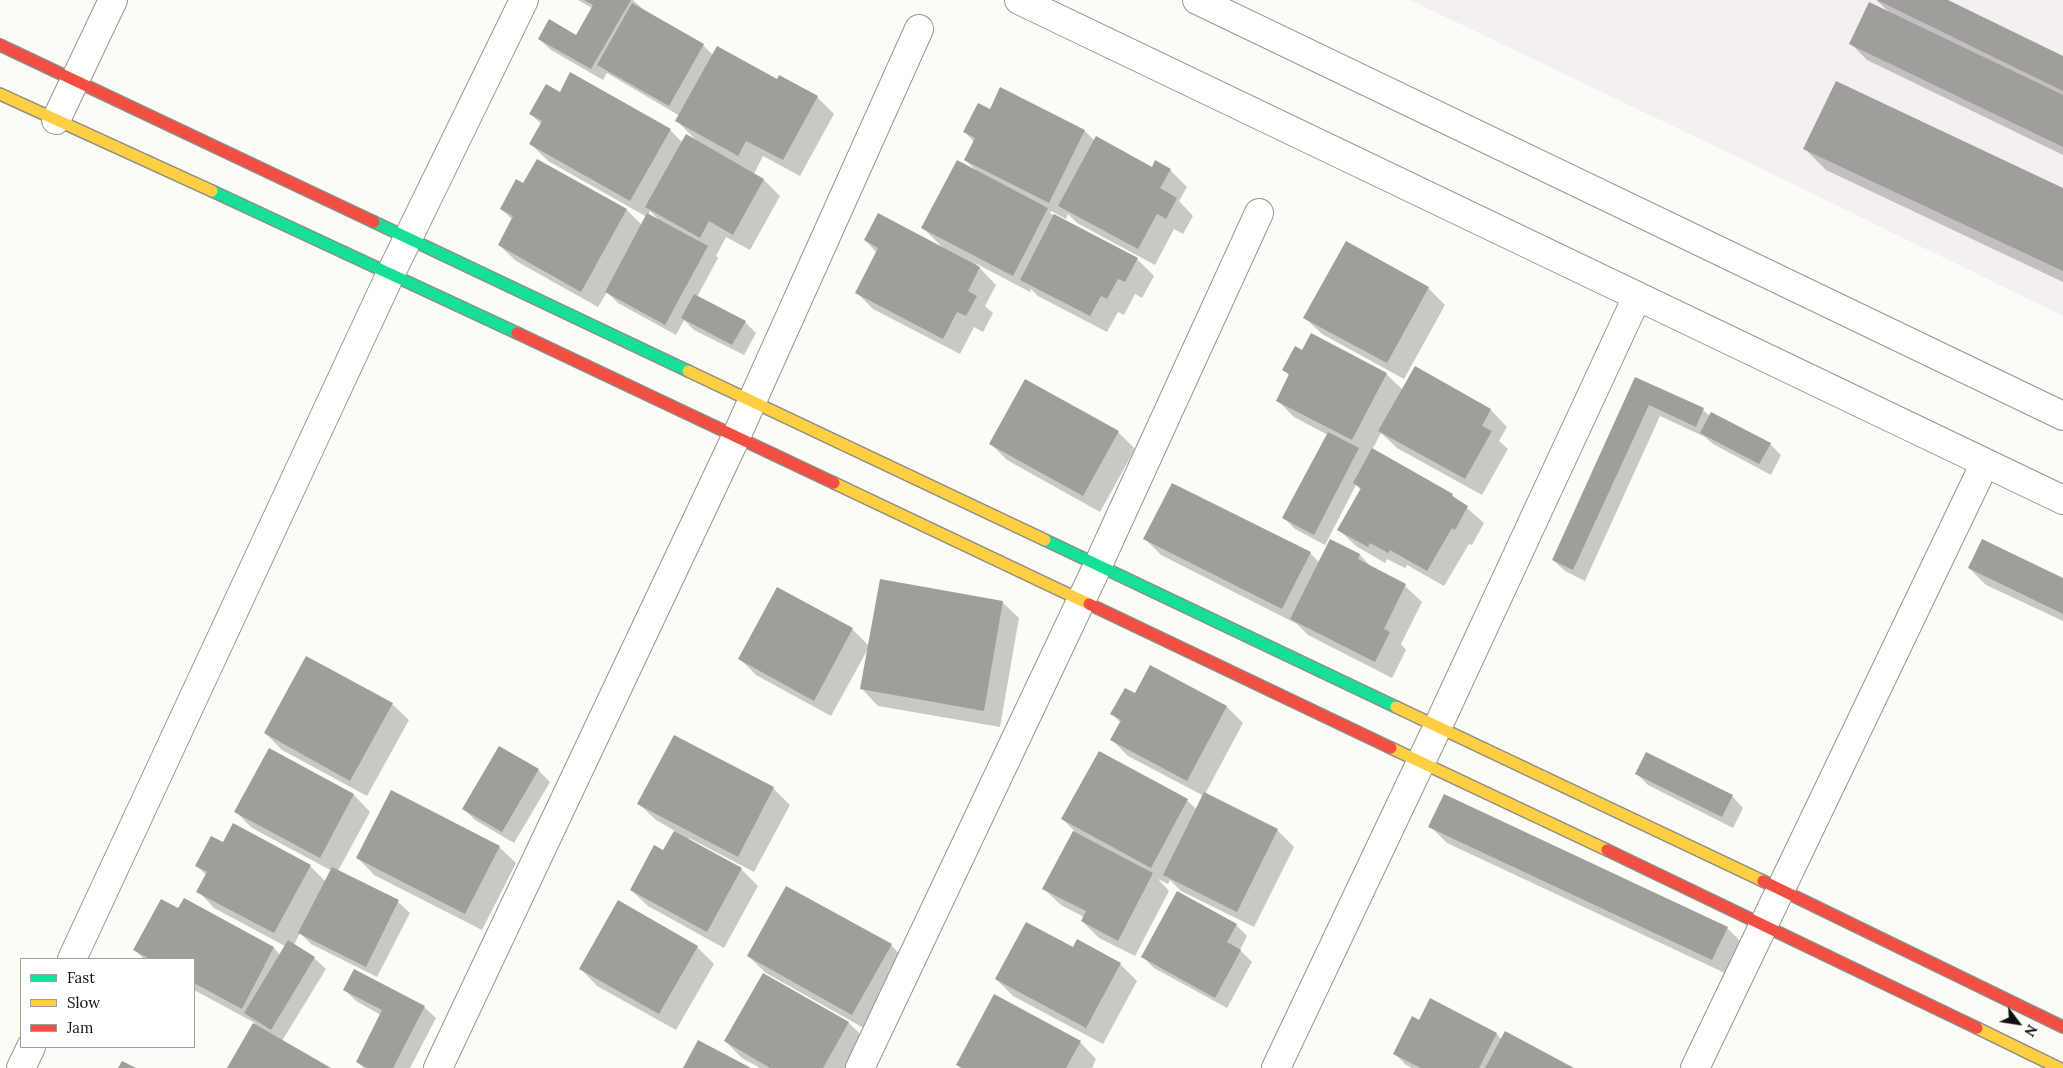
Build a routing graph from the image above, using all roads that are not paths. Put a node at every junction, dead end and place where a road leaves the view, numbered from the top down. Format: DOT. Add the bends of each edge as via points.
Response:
graph roads {
  1 [pos="113,0"];
  2 [pos="524,0"];
  3 [pos="1019,0"];
  4 [pos="1196,0"];
  5 [pos="920,29"];
  6 [pos="0,45"];
  7 [pos="75,80"];
  8 [pos="0,94"];
  9 [pos="56,120"];
  10 [pos="1259,212"];
  11 [pos="408,238"];
  12 [pos="392,273"];
  13 [pos="1637,296"];
  14 [pos="752,401"];
  15 [pos="2063,416"];
  16 [pos="736,437"];
  17 [pos="1986,463"];
  18 [pos="2063,500"];
  19 [pos="1098,565"];
  20 [pos="1081,600"];
  21 [pos="1438,726"];
  22 [pos="1421,761"];
  23 [pos="1780,889"];
  24 [pos="1763,924"];
  25 [pos="72,958"];
  26 [pos="2063,1027"];
  27 [pos="31,1048"];
  28 [pos="21,1068"];
  29 [pos="438,1068"];
  30 [pos="860,1068"];
  31 [pos="1276,1068"];
  32 [pos="1695,1068"];
  33 [pos="2059,1068"];
  1 -- 7 [label="street"];
  2 -- 11 [label="street"];
  3 -- 13 [label="street"];
  4 -- 15 [label="street"];
  5 -- 14 [label="street"];
  6 -- 7 [label="main road"];
  7 -- 9 [label="street"];
  7 -- 11 [label="main road"];
  8 -- 9 [label="main road"];
  9 -- 12 [label="main road"];
  10 -- 19 [label="street"];
  11 -- 12 [label="street"];
  11 -- 14 [label="main road"];
  12 -- 16 [label="main road"];
  12 -- 25 [label="street"];
  13 -- 17 [label="street"];
  13 -- 21 [label="street"];
  14 -- 16 [label="street"];
  14 -- 19 [label="main road"];
  16 -- 20 [label="main road"];
  16 -- 29 [label="street"];
  17 -- 18 [label="street"];
  17 -- 23 [label="street"];
  19 -- 20 [label="street"];
  19 -- 21 [label="main road"];
  20 -- 22 [label="main road"];
  20 -- 30 [label="street"];
  21 -- 22 [label="street"];
  21 -- 23 [label="main road"];
  22 -- 24 [label="main road"];
  22 -- 31 [label="street"];
  23 -- 24 [label="street"];
  23 -- 26 [label="main road"];
  24 -- 32 [label="street"];
  24 -- 33 [label="main road"];
  27 -- 28 [label="street"];
}
